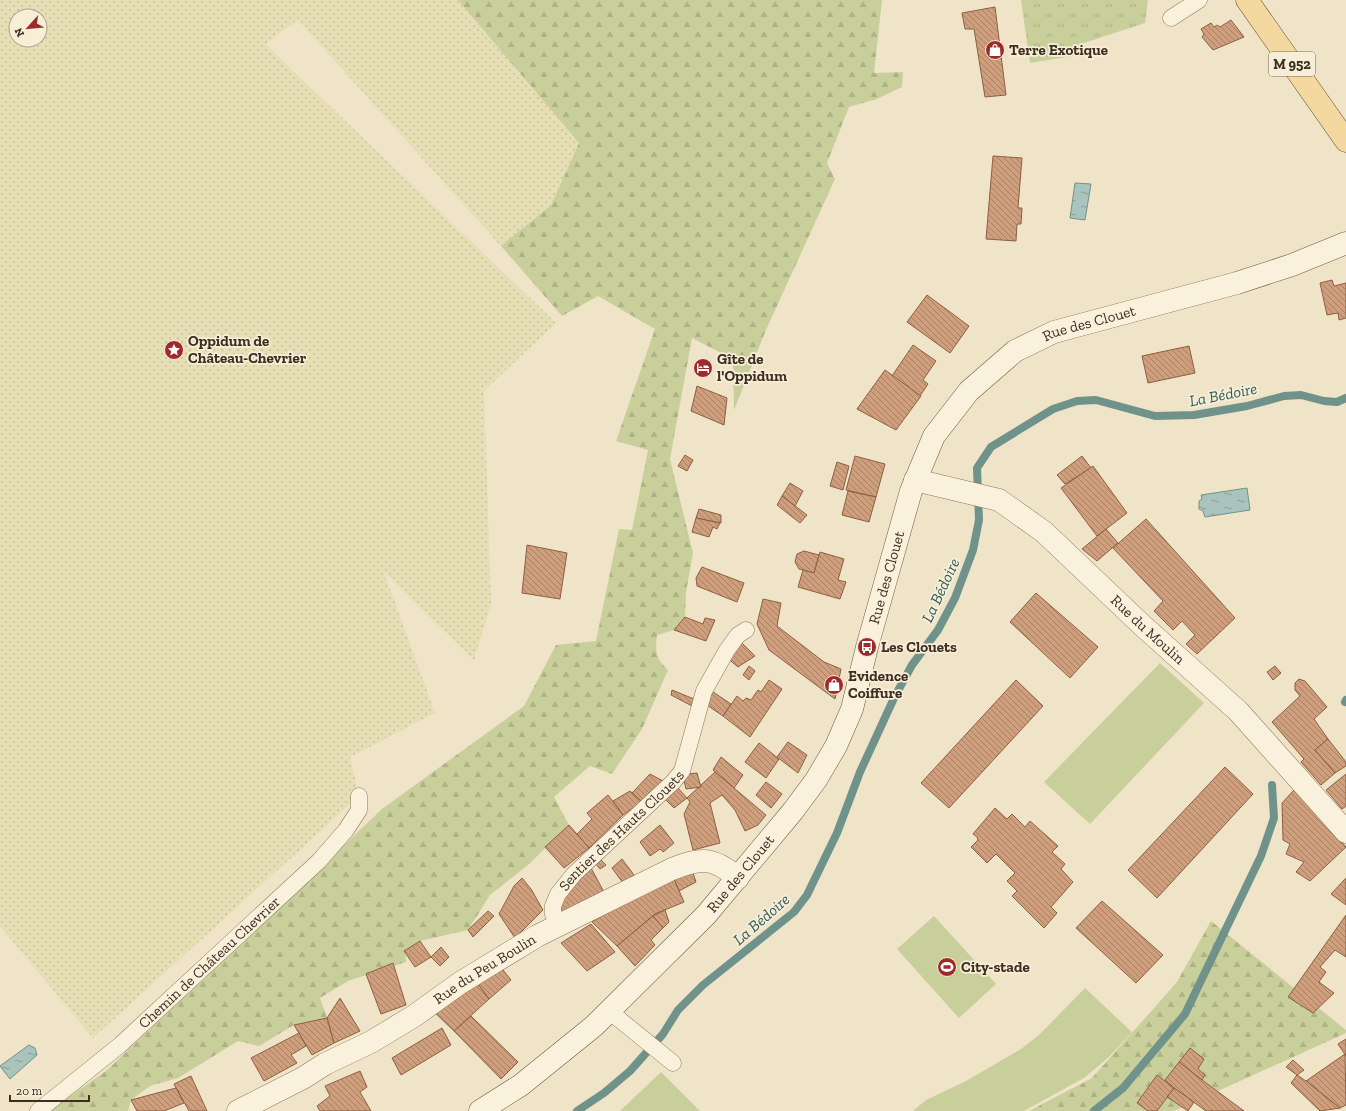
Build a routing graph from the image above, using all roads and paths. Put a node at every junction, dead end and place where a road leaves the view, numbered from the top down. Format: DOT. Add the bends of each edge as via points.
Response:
graph roads {
  1 [pos="1199,0"];
  2 [pos="1247,0"];
  3 [pos="1171,18"];
  4 [pos="1343,129"];
  5 [pos="1346,243"];
  6 [pos="915,480"];
  7 [pos="746,630"];
  8 [pos="359,796"];
  9 [pos="1346,832"];
  10 [pos="738,878"];
  11 [pos="558,925"];
  12 [pos="609,1011"];
  13 [pos="674,1063"];
  14 [pos="38,1111"];
  15 [pos="238,1111"];
  16 [pos="480,1111"];
  1 -- 3 [label="lane"];
  2 -- 4 [label="main road, M 952"];
  5 -- 6 [label="street, Rue des Clouet" via="1237,284 1054,332 1015,351 969,390 934,436"];
  6 -- 9 [label="street, Rue du Moulin" via="999,500 1044,532 1238,711"];
  6 -- 10 [label="street, Rue des Clouet" via="852,709 836,746 816,780 793,811"];
  7 -- 11 [label="lane, Sentier des Hauts Clouets" via="738,635 727,650 704,691 682,771 574,874 558,894 553,906 553,914"];
  8 -- 14 [label="lane, Chemin de Château Chevrier" via="359,810 346,830 319,861 120,1045"];
  10 -- 11 [label="street, Rue du Peu Boulin" via="711,860 688,862"];
  10 -- 12 [label="street, Rue des Clouet" via="706,915"];
  11 -- 15 [label="street, Rue du Peu Boulin" via="460,983 414,1016 371,1042"];
  12 -- 13 [label="lane"];
  12 -- 16 [label="street, Rue des Clouet" via="547,1064"];
}
